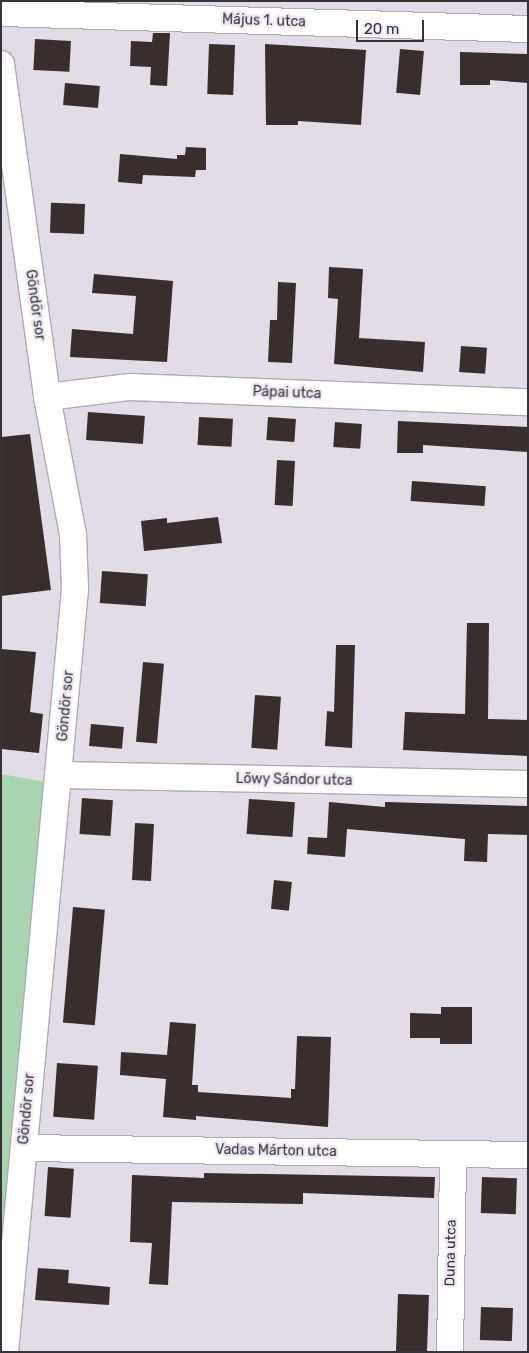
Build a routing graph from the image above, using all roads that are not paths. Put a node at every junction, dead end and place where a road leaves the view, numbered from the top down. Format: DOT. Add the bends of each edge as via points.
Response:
graph roads {
  1 [pos="1,12"];
  2 [pos="528,29"];
  3 [pos="1,64"];
  4 [pos="47,397"];
  5 [pos="528,402"];
  6 [pos="60,776"];
  7 [pos="528,784"];
  8 [pos="24,1148"];
  9 [pos="453,1154"];
  10 [pos="528,1155"];
  11 [pos="5,1352"];
  12 [pos="450,1352"];
  1 -- 2 [label="street, Május 1. utca"];
  3 -- 4 [label="street, Göndör sor"];
  4 -- 5 [label="street, Pápai utca" via="130,387"];
  4 -- 6 [label="street, Göndör sor" via="73,534 75,589"];
  6 -- 7 [label="street, Lőwy Sándor utca"];
  6 -- 8 [label="street, Göndör sor"];
  8 -- 9 [label="street, Vadas Márton utca"];
  8 -- 11 [label="street, Göndör sor"];
  9 -- 10 [label="street, Vadas Márton utca"];
  9 -- 12 [label="street, Duna utca"];
}
